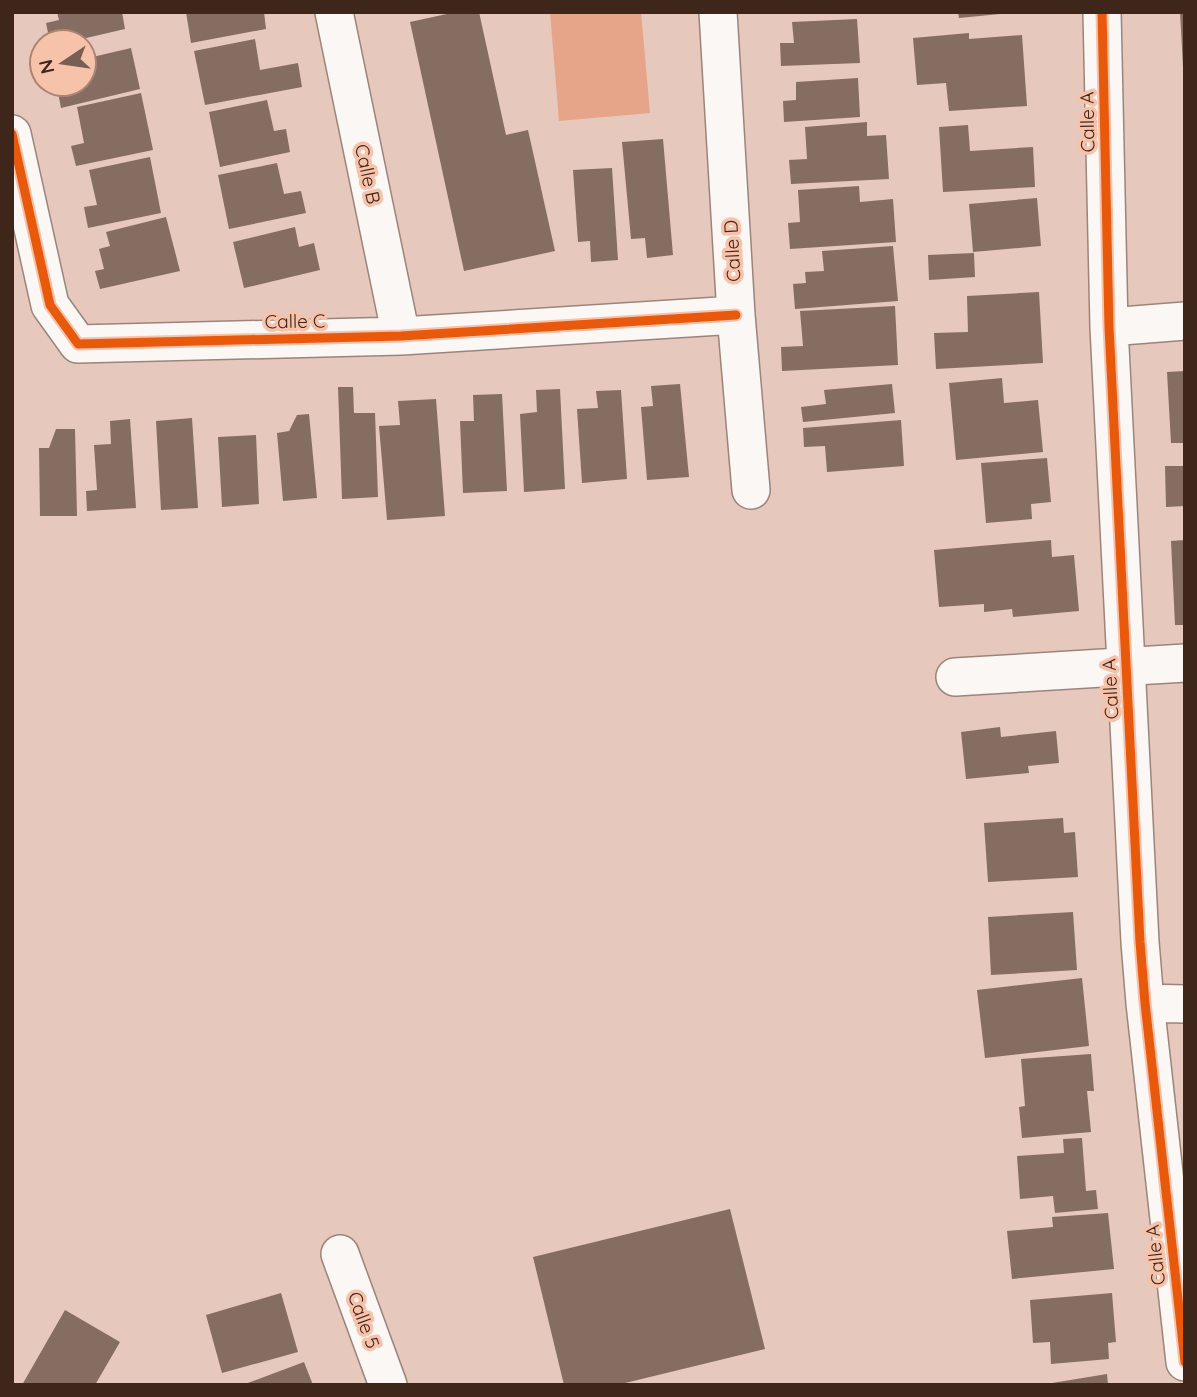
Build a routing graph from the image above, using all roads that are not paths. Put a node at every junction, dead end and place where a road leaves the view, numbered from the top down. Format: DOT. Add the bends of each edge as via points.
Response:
graph roads {
  1 [pos="334,12"];
  2 [pos="718,12"];
  3 [pos="1102,12"];
  4 [pos="12,134"];
  5 [pos="736,315"];
  6 [pos="1185,321"];
  7 [pos="1109,327"];
  8 [pos="401,336"];
  9 [pos="751,490"];
  10 [pos="1185,663"];
  11 [pos="1126,667"];
  12 [pos="955,677"];
  13 [pos="1144,1003"];
  14 [pos="1185,1004"];
  15 [pos="340,1254"];
  16 [pos="1185,1362"];
  17 [pos="388,1385"];
  1 -- 8 [label="street, Calle B"];
  2 -- 5 [label="street, Calle D"];
  3 -- 7 [label="street, Calle A"];
  4 -- 8 [label="street, Calle C" via="50,305 78,344"];
  5 -- 8 [label="street, Calle C"];
  5 -- 9 [label="street, Calle D"];
  6 -- 7 [label="street"];
  7 -- 11 [label="street, Calle A"];
  10 -- 11 [label="street"];
  11 -- 12 [label="street"];
  11 -- 13 [label="street, Calle A"];
  13 -- 14 [label="street"];
  13 -- 16 [label="street, Calle A"];
  15 -- 17 [label="street, Calle 5"];
}
